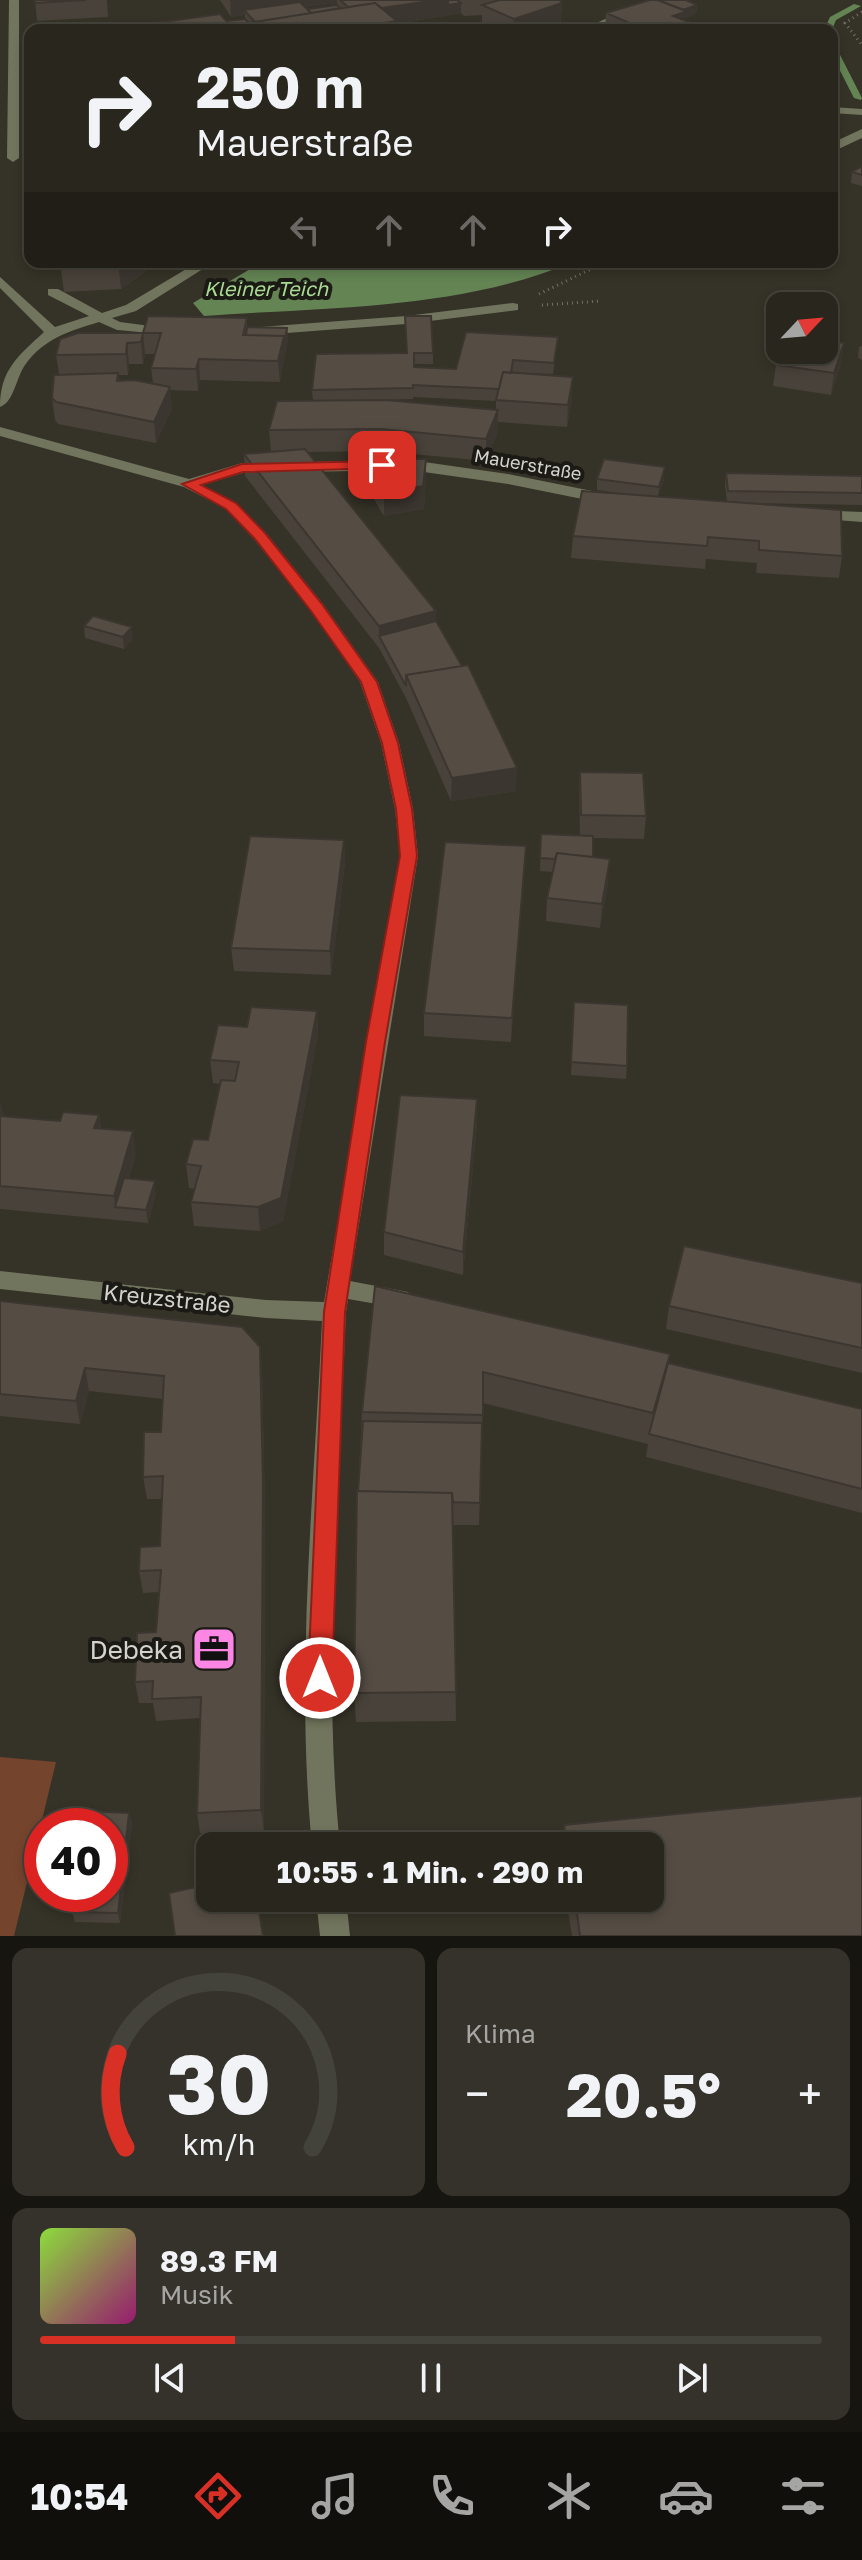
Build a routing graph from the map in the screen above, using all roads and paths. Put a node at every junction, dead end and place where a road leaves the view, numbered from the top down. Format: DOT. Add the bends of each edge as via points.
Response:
graph roads {
  1 [pos="14,0"];
  2 [pos="656,0"];
  3 [pos="862,12"];
  4 [pos="600,24"];
  5 [pos="862,45"];
  6 [pos="24,53"];
  7 [pos="15,54"];
  8 [pos="838,110"];
  9 [pos="862,112"];
  10 [pos="862,133"];
  11 [pos="838,145"];
  12 [pos="6,158"];
  13 [pos="0,166"];
  14 [pos="198,268"];
  15 [pos="594,268"];
  16 [pos="0,281"];
  17 [pos="53,292"];
  18 [pos="601,301"];
  19 [pos="513,307"];
  20 [pos="100,317"];
  21 [pos="52,332"];
  22 [pos="179,332"];
  23 [pos="239,332"];
  24 [pos="0,403"];
  25 [pos="0,431"];
  26 [pos="189,484"];
  27 [pos="628,503"];
  28 [pos="799,515"];
  29 [pos="862,517"];
  30 [pos="0,1280"];
  31 [pos="336,1300"];
  32 [pos="420,1303"];
  33 [pos="325,1832"];
  34 [pos="332,1912"];
  35 [pos="335,1936"];
  1 -- 7 [label="street"];
  2 -- 4 [label="street"];
  3 -- 5 [label="path" via="845,23"];
  6 -- 7 [label="street"];
  7 -- 12 [label="street"];
  8 -- 9 [label="street"];
  10 -- 11 [label="street"];
  12 -- 13 [label="street"];
  14 -- 20 [label="street" via="131,308"];
  15 -- 19 [label="path"];
  16 -- 21 [label="street"];
  17 -- 20 [label="street"];
  18 -- 19 [label="path"];
  19 -- 23 [label="street"];
  20 -- 21 [label="street"];
  20 -- 22 [label="street" via="117,326"];
  21 -- 24 [label="street" via="19,363"];
  25 -- 26 [label="street"];
  26 -- 27 [label="street, Mauerstraße" via="242,468 410,465"];
  26 -- 31 [label="street" via="231,506 260,536 369,682 390,743 404,809 409,856"];
  28 -- 29 [label="street"];
  30 -- 31 [label="street, Kreuzstraße" via="266,1309"];
  31 -- 32 [label="street, Kreuzstraße" via="374,1292"];
  31 -- 33 [label="street" via="321,1624"];
  34 -- 35 [label="street"];
}
